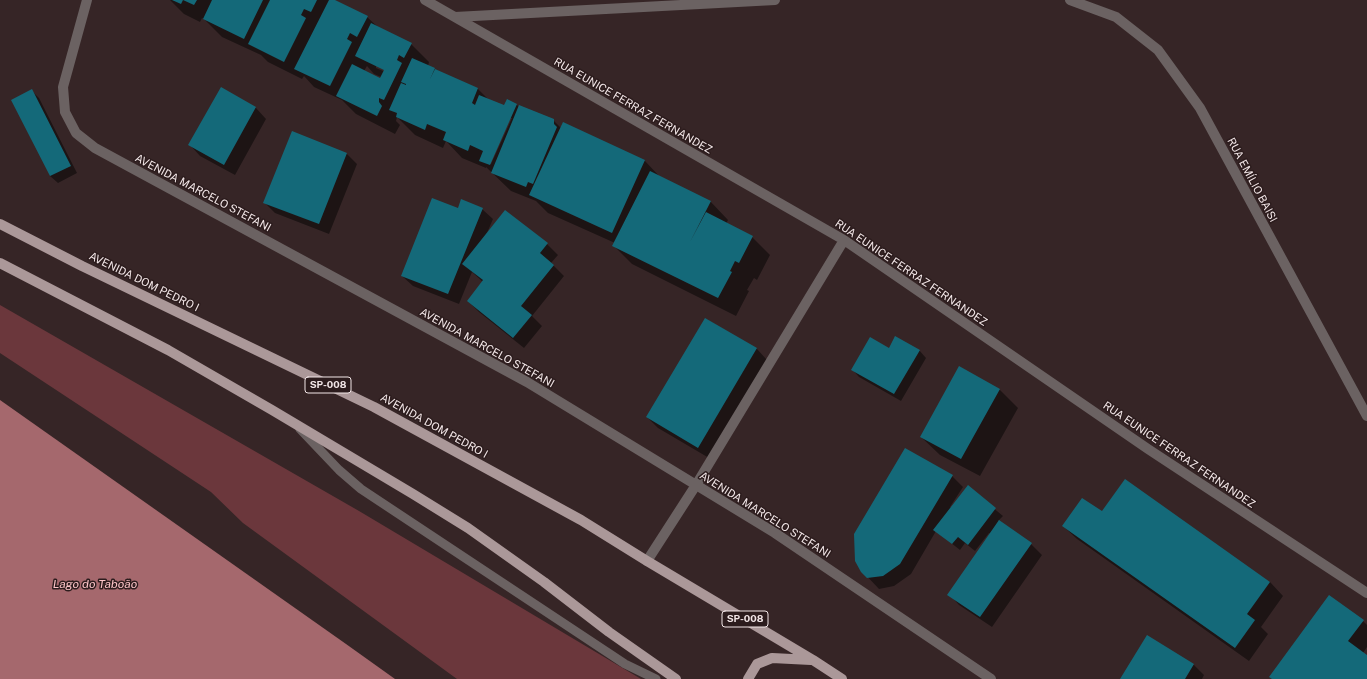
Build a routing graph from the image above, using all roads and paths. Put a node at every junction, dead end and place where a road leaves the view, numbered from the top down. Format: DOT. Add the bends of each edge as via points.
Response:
graph roads {
  1 [pos="87,0"];
  2 [pos="426,0"];
  3 [pos="775,0"];
  4 [pos="1070,0"];
  5 [pos="455,17"];
  6 [pos="0,224"];
  7 [pos="844,240"];
  8 [pos="0,263"];
  9 [pos="1367,416"];
  10 [pos="296,425"];
  11 [pos="696,485"];
  12 [pos="647,562"];
  13 [pos="1367,593"];
  14 [pos="813,660"];
  15 [pos="656,679"];
  16 [pos="676,679"];
  17 [pos="748,679"];
  18 [pos="842,679"];
  19 [pos="992,679"];
  1 -- 11 [label="street, AVENIDA MARCELO STEFANI" via="63,87 65,112 76,133 95,148 527,382"];
  2 -- 5 [label="street, RUA EUNICE FERRAZ FERNANDEZ"];
  3 -- 5 [label="street"];
  4 -- 9 [label="street, RUA EMÍLIO BAISI" via="1116,17 1158,50 1200,108"];
  5 -- 7 [label="street, RUA EUNICE FERRAZ FERNANDEZ"];
  6 -- 12 [label="main road, AVENIDA DOM PEDRO I / SP-008" via="374,407 581,520"];
  7 -- 11 [label="street"];
  7 -- 13 [label="street, RUA EUNICE FERRAZ FERNANDEZ" via="1148,449"];
  8 -- 10 [label="main road" via="168,350"];
  10 -- 15 [label="lane" via="361,489 625,664"];
  10 -- 16 [label="main road" via="468,528"];
  11 -- 12 [label="street"];
  11 -- 19 [label="street, AVENIDA MARCELO STEFANI" via="775,533"];
  12 -- 14 [label="main road, AVENIDA DOM PEDRO I / SP-008"];
  14 -- 17 [label="main road" via="772,658 757,664"];
  14 -- 18 [label="main road, AVENIDA DOM PEDRO I / SP-008"];
}
